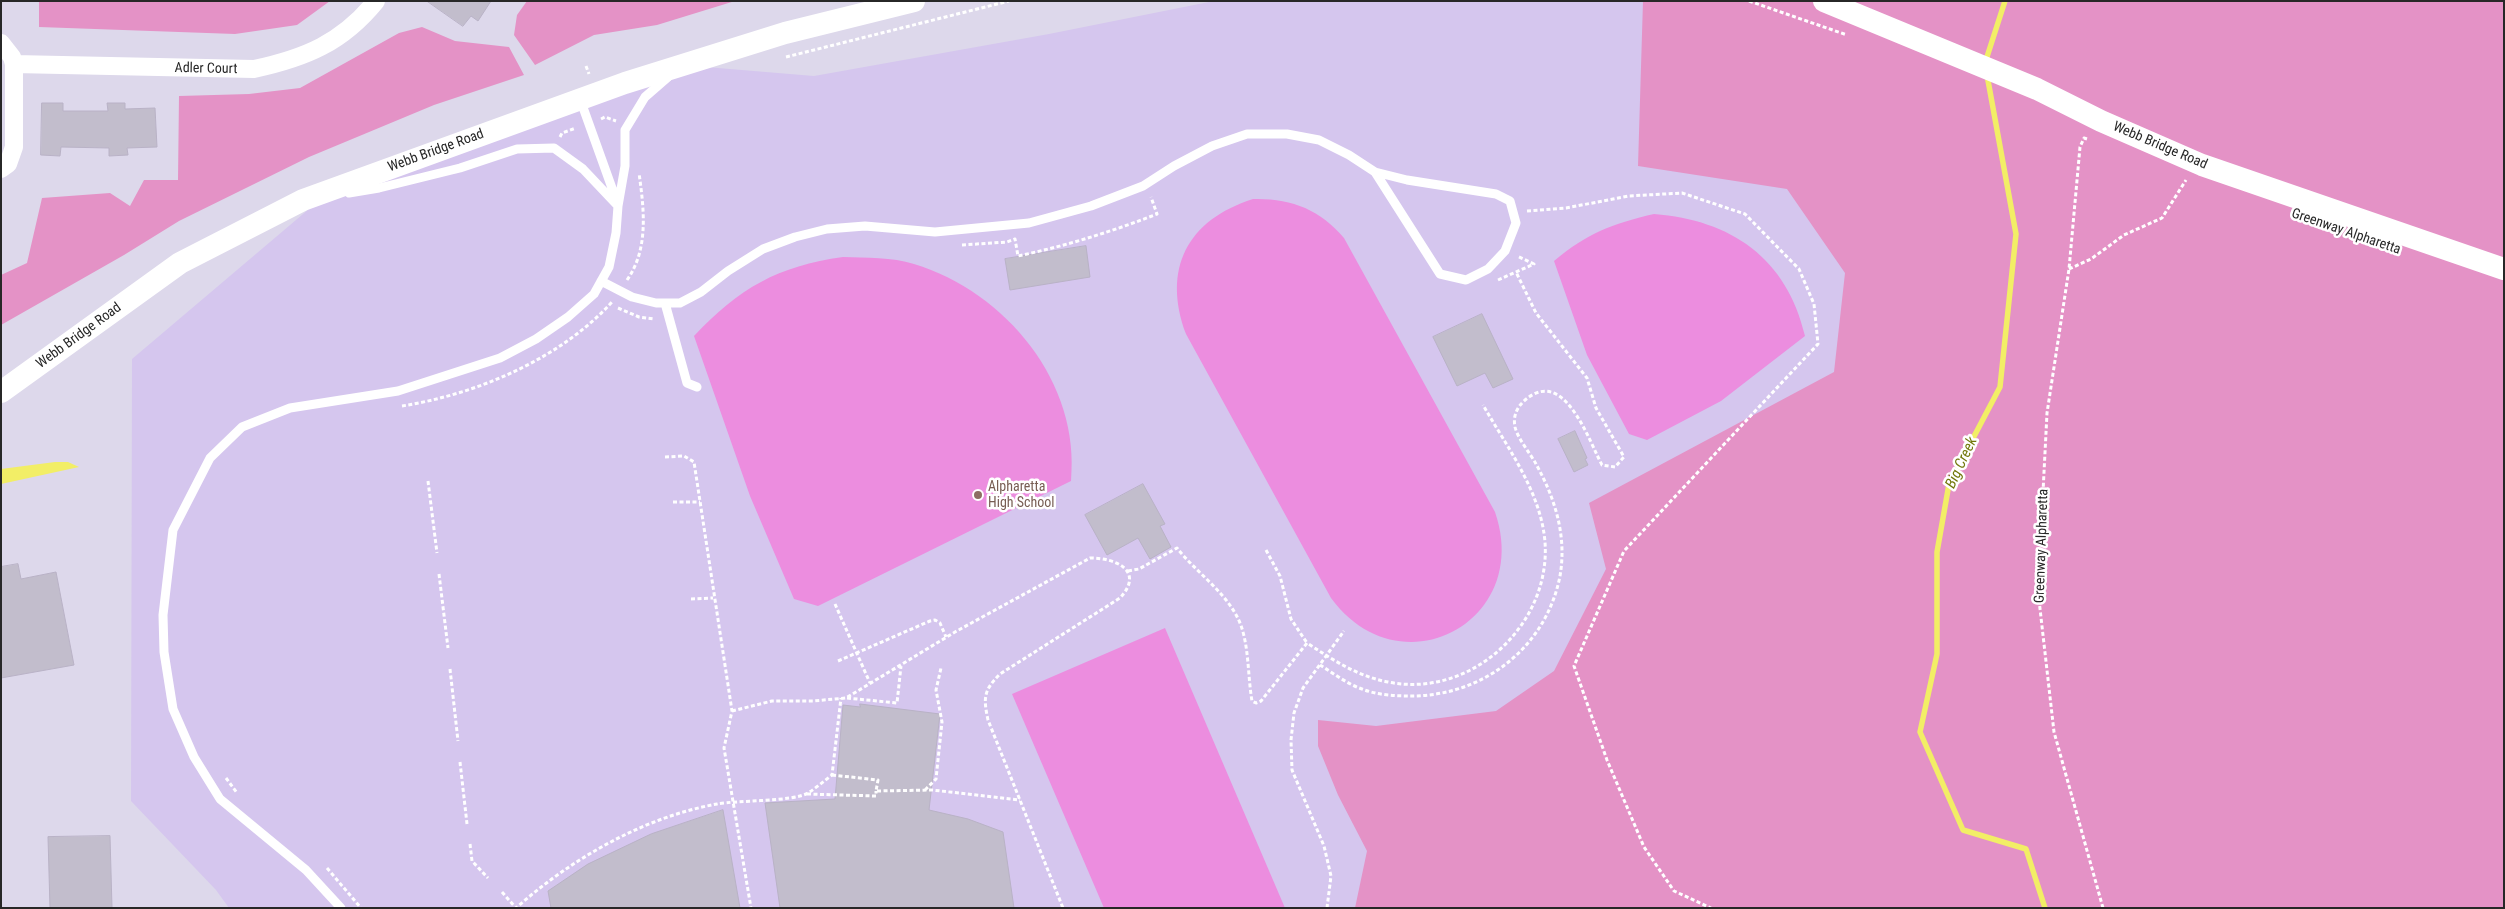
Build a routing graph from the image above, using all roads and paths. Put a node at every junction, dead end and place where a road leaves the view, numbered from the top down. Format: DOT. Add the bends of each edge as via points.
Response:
graph roads {
  1 [pos="376,1"];
  2 [pos="914,1"];
  3 [pos="1009,1"];
  4 [pos="1748,1"];
  5 [pos="1824,1"];
  6 [pos="1853,38"];
  7 [pos="1,44"];
  8 [pos="782,58"];
  9 [pos="14,64"];
  10 [pos="682,65"];
  11 [pos="580,99"];
  12 [pos="2092,141"];
  13 [pos="638,168"];
  14 [pos="1,169"];
  15 [pos="1375,172"];
  16 [pos="2179,174"];
  17 [pos="1156,194"];
  18 [pos="304,200"];
  19 [pos="618,206"];
  20 [pos="1513,211"];
  21 [pos="954,245"];
  22 [pos="1505,251"];
  23 [pos="2069,269"];
  24 [pos="2504,270"];
  25 [pos="1516,272"];
  26 [pos="601,281"];
  27 [pos="1491,284"];
  28 [pos="620,291"];
  29 [pos="611,304"];
  30 [pos="665,304"];
  31 [pos="669,318"];
  32 [pos="697,387"];
  33 [pos="1,392"];
  34 [pos="1484,405"];
  35 [pos="400,407"];
  36 [pos="665,457"];
  37 [pos="428,481"];
  38 [pos="674,502"];
  39 [pos="700,502"];
  40 [pos="1266,550"];
  41 [pos="437,553"];
  42 [pos="1128,570"];
  43 [pos="439,574"];
  44 [pos="713,598"];
  45 [pos="691,599"];
  46 [pos="835,604"];
  47 [pos="1344,631"];
  48 [pos="946,637"];
  49 [pos="1307,643"];
  50 [pos="448,648"];
  51 [pos="857,653"];
  52 [pos="1326,655"];
  53 [pos="838,661"];
  54 [pos="1320,664"];
  55 [pos="901,666"];
  56 [pos="941,668"];
  57 [pos="450,669"];
  58 [pos="870,684"];
  59 [pos="840,698"];
  60 [pos="846,698"];
  61 [pos="732,711"];
  62 [pos="458,741"];
  63 [pos="460,762"];
  64 [pos="832,774"];
  65 [pos="876,790"];
  66 [pos="924,790"];
  67 [pos="806,794"];
  68 [pos="1020,800"];
  69 [pos="734,803"];
  70 [pos="467,824"];
  71 [pos="470,844"];
  72 [pos="327,868"];
  73 [pos="488,878"];
  74 [pos="502,892"];
  75 [pos="341,908"];
  76 [pos="361,908"];
  77 [pos="751,908"];
  78 [pos="1063,908"];
  79 [pos="1327,908"];
  80 [pos="1711,908"];
  81 [pos="2103,908"];
  1 -- 9 [label="street, Adler Court" via="351,29 332,42 291,60 254,69"];
  2 -- 10 [label="street, Webb Bridge Road" via="785,33"];
  3 -- 8 [label="path"];
  4 -- 6 [label="path"];
  5 -- 24 [label="street, Webb Bridge Road" via="2036,89 2202,165"];
  7 -- 9 [label="street"];
  9 -- 14 [label="street" via="14,147 8,164"];
  10 -- 11 [label="street, Webb Bridge Road"];
  10 -- 19 [label="lane" via="645,97 625,130 625,166"];
  11 -- 18 [label="street, Webb Bridge Road"];
  11 -- 19 [label="lane"];
  12 -- 23 [label="path, Greenway Alpharetta" via="2084,138 2080,147"];
  13 -- 28 [label="path" via="642,244 636,267"];
  15 -- 20 [label="lane" via="1496,194 1510,201"];
  15 -- 22 [label="lane" via="1440,274 1466,280 1488,269"];
  15 -- 30 [label="lane" via="1319,140 1287,134 1247,134 1212,146 1143,186 1091,206 1029,224 935,232 865,226 795,236 763,249 680,304"];
  16 -- 23 [label="path" via="2188,178 2162,218 2124,235 2091,259"];
  17 -- 21 [label="path" via="1150,198 1157,214 1061,246 1018,256 1016,240"];
  18 -- 19 [label="lane" via="379,188 460,168 517,149 554,148 583,169"];
  18 -- 33 [label="street, Webb Bridge Road" via="180,263"];
  19 -- 26 [label="lane" via="609,267"];
  20 -- 22 [label="lane" via="1516,224"];
  20 -- 80 [label="path" via="1566,208 1638,196 1682,194 1705,200 1745,214 1799,268 1814,304 1818,344 1624,551 1574,666 1606,760 1644,847 1674,891"];
  22 -- 25 [label="path" via="1534,264"];
  23 -- 81 [label="path, Greenway Alpharetta" via="2047,413 2038,591 2054,732"];
  25 -- 27 [label="path"];
  25 -- 54 [label="path" via="1536,313 1587,378 1596,408 1624,457 1615,467 1602,465 1572,406 1552,391 1539,392 1523,400 1515,413 1515,428 1551,493 1558,518 1562,546 1560,575 1551,606 1519,654 1490,675 1458,691 1426,696 1392,696 1362,689"];
  26 -- 28 [label="lane"];
  26 -- 75 [label="lane" via="594,294 568,317 500,358 398,391 290,408 242,426 210,458 173,530 163,615 164,652 173,709 194,757 220,799 306,870"];
  28 -- 29 [label="path"];
  28 -- 30 [label="lane"];
  29 -- 31 [label="path" via="654,320"];
  29 -- 35 [label="path" via="562,345 525,365 451,396"];
  30 -- 31 [label="lane"];
  31 -- 32 [label="lane" via="686,383"];
  34 -- 52 [label="path" via="1531,490 1545,542 1540,587 1517,633 1484,663 1460,675 1416,684 1390,683 1363,676"];
  36 -- 39 [label="path" via="684,456 694,462"];
  37 -- 41 [label="path"];
  38 -- 39 [label="path"];
  39 -- 44 [label="path"];
  40 -- 49 [label="path" via="1280,576 1291,619"];
  42 -- 48 [label="path" via="1105,558 1090,558"];
  42 -- 49 [label="path" via="1139,569 1176,548 1213,585 1231,607 1243,630 1248,681 1254,702 1261,701"];
  42 -- 68 [label="path" via="1131,581 1120,598 1000,674 987,687 984,704 988,720"];
  43 -- 50 [label="path"];
  44 -- 45 [label="path"];
  44 -- 61 [label="path"];
  46 -- 51 [label="path"];
  47 -- 52 [label="path"];
  48 -- 51 [label="path" via="940,623 934,620"];
  48 -- 55 [label="path"];
  49 -- 52 [label="path"];
  51 -- 53 [label="path"];
  51 -- 58 [label="path"];
  52 -- 54 [label="path"];
  54 -- 79 [label="path" via="1303,688 1291,740 1292,770 1324,846 1331,876"];
  55 -- 58 [label="path"];
  55 -- 60 [label="path" via="897,703"];
  56 -- 66 [label="path" via="936,690 942,722 936,779"];
  57 -- 62 [label="path"];
  58 -- 60 [label="path"];
  59 -- 60 [label="path"];
  59 -- 61 [label="path" via="772,701"];
  59 -- 64 [label="path"];
  61 -- 69 [label="path" via="724,748"];
  63 -- 70 [label="path"];
  64 -- 65 [label="path" via="878,780"];
  64 -- 67 [label="path"];
  65 -- 66 [label="path"];
  65 -- 67 [label="path" via="876,796"];
  66 -- 68 [label="path"];
  67 -- 69 [label="path"];
  68 -- 78 [label="path"];
  69 -- 74 [label="path" via="685,812 644,827 542,884 516,908"];
  69 -- 77 [label="path"];
  71 -- 73 [label="path" via="472,861"];
  72 -- 76 [label="path"];
}
